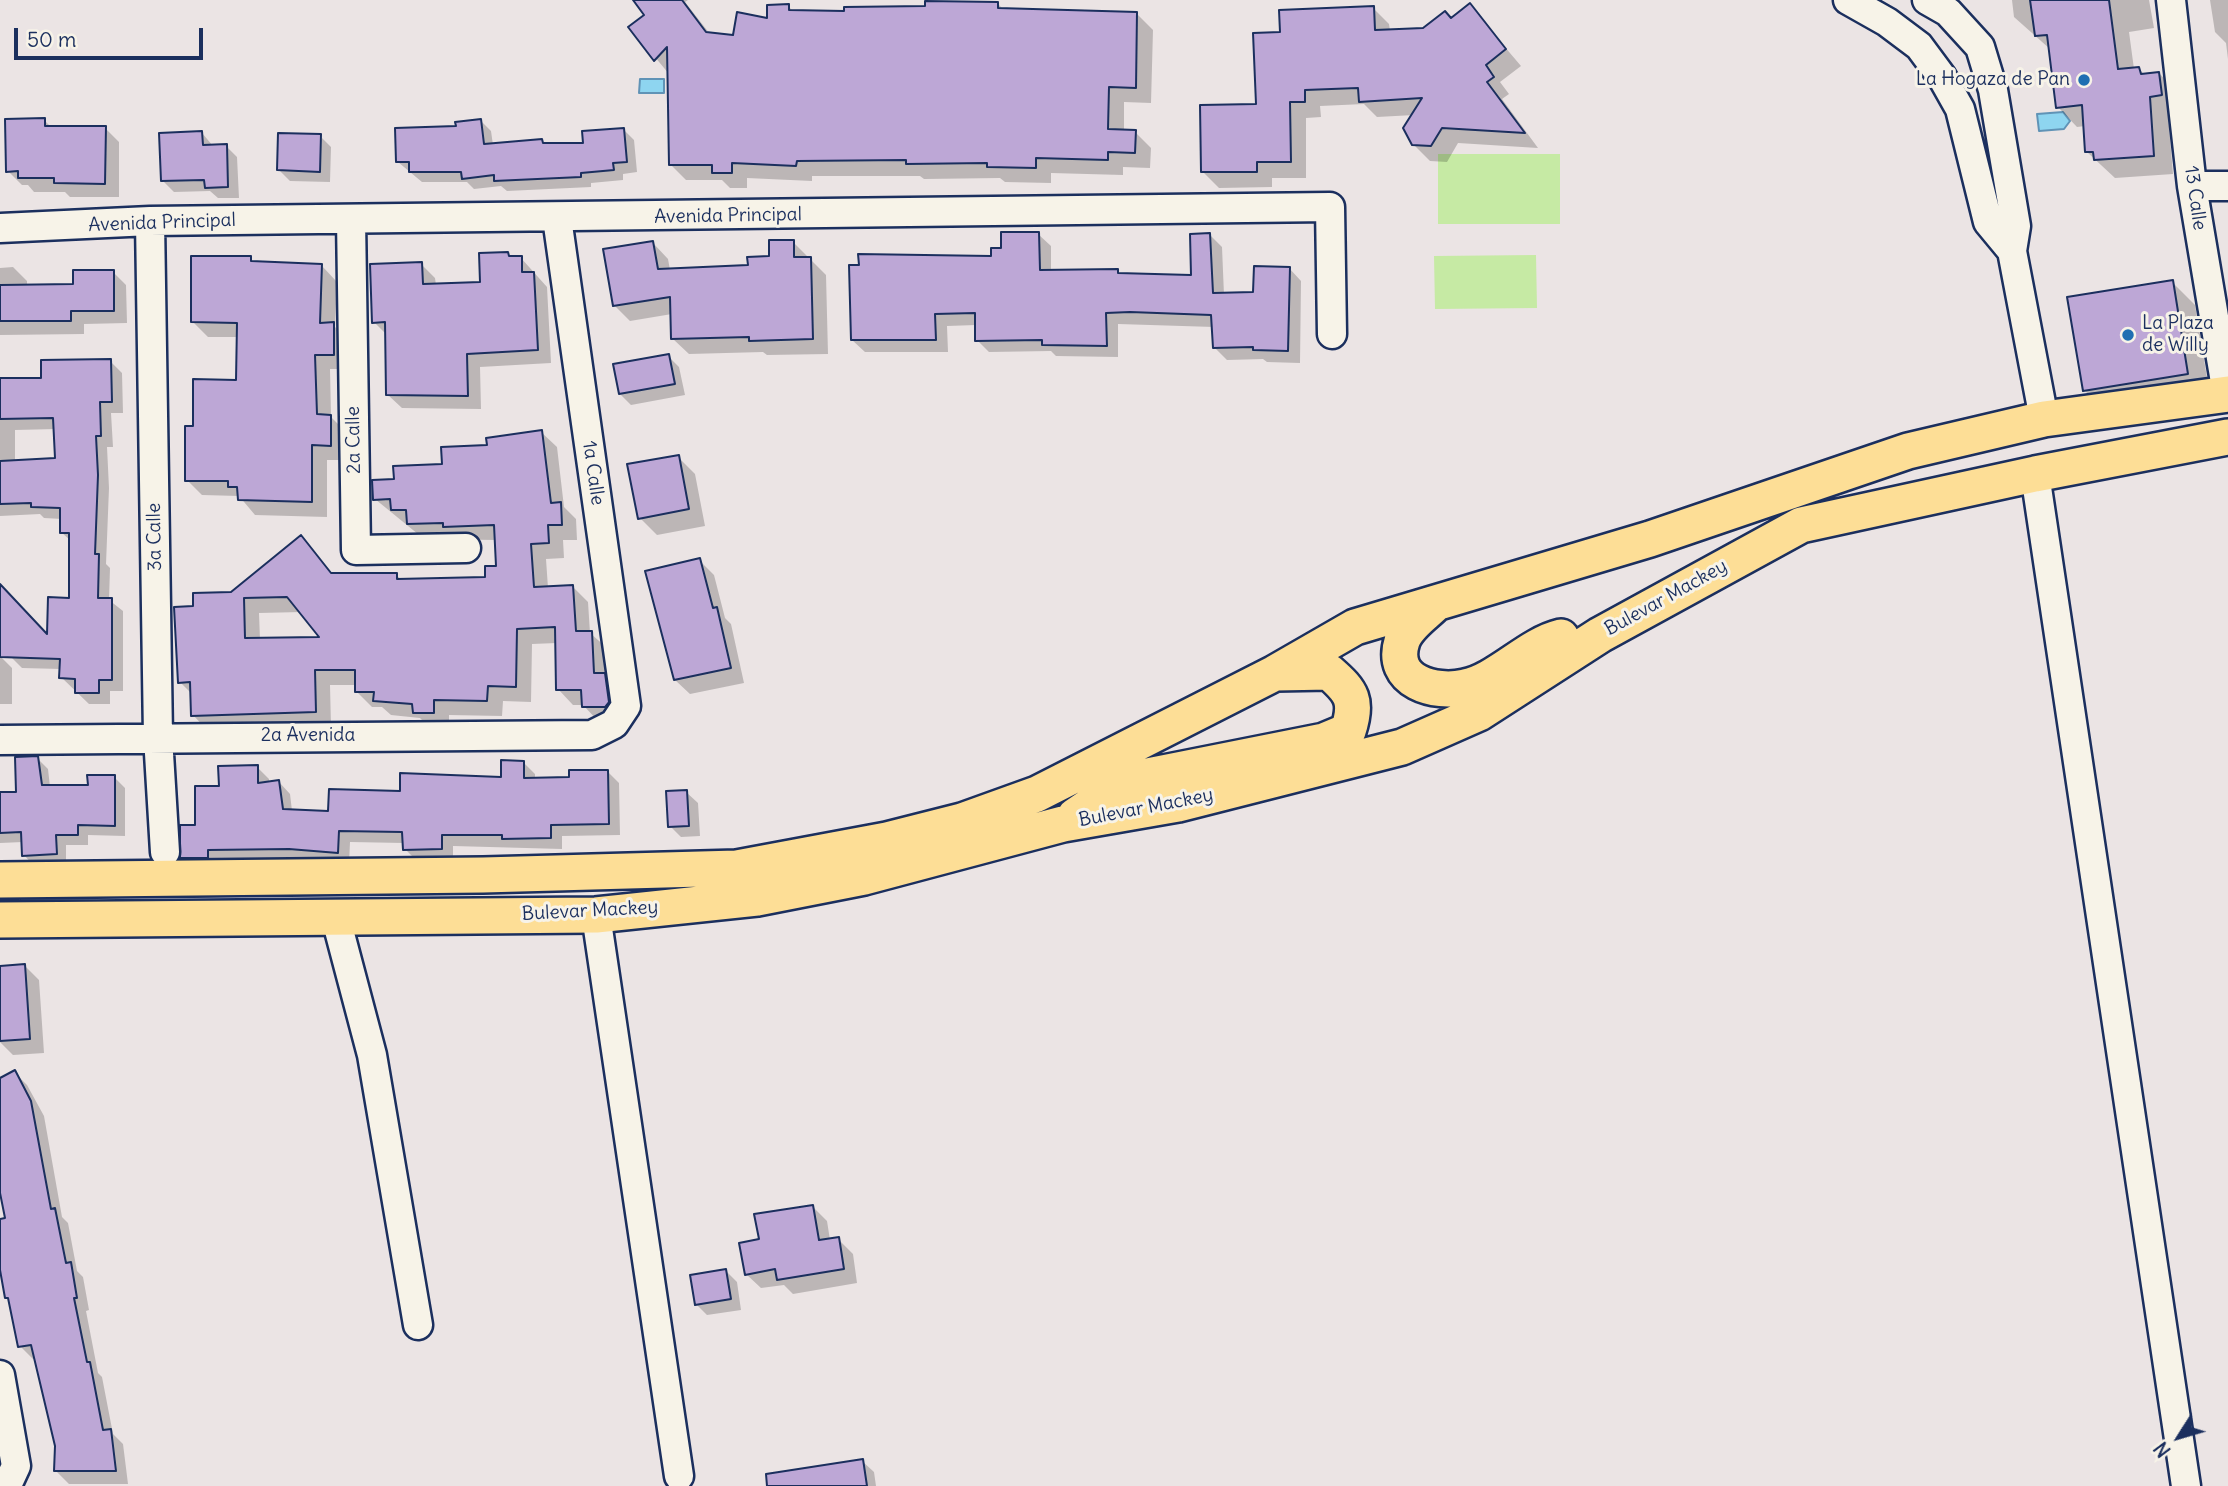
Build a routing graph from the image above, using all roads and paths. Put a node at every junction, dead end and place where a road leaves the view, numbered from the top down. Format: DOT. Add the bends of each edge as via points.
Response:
graph roads {
  1 [pos="1848,0"];
  2 [pos="1927,0"];
  3 [pos="2171,0"];
  4 [pos="2192,186"];
  5 [pos="2228,186"];
  6 [pos="557,218"];
  7 [pos="351,219"];
  8 [pos="150,221"];
  9 [pos="0,228"];
  10 [pos="2012,251"];
  11 [pos="1332,334"];
  12 [pos="2228,394"];
  13 [pos="2045,419"];
  14 [pos="2228,437"];
  15 [pos="2035,474"];
  16 [pos="466,548"];
  17 [pos="1434,605"];
  18 [pos="1600,635"];
  19 [pos="1275,673"];
  20 [pos="614,724"];
  21 [pos="158,737"];
  22 [pos="0,740"];
  23 [pos="1063,824"];
  24 [pos="165,852"];
  25 [pos="0,880"];
  26 [pos="335,915"];
  27 [pos="596,915"];
  28 [pos="0,920"];
  29 [pos="418,1325"];
  30 [pos="0,1375"];
  31 [pos="679,1476"];
  32 [pos="1,1486"];
  33 [pos="2186,1486"];
  1 -- 10 [label="street" via="1919,46 1942,77 1960,109 1988,222"];
  2 -- 10 [label="street" via="1948,12 1980,47 1993,90 2016,226"];
  3 -- 4 [label="street, 13 Calle"];
  4 -- 5 [label="street"];
  4 -- 12 [label="street, 13 Calle"];
  6 -- 7 [label="street, Avenida Principal"];
  6 -- 11 [label="street, Avenida Principal" via="1330,207"];
  6 -- 20 [label="street, 1a Calle" via="626,706"];
  7 -- 8 [label="street, Avenida Principal"];
  7 -- 16 [label="street, 2a Calle" via="356,550"];
  8 -- 9 [label="street, Avenida Principal"];
  8 -- 21 [label="street, 3a Calle"];
  10 -- 13 [label="street"];
  12 -- 13 [label="main road, Bulevar Mackey"];
  13 -- 17 [label="main road, Bulevar Mackey" via="1908,451 1650,539"];
  14 -- 15 [label="main road, Bulevar Mackey"];
  15 -- 18 [label="main road, Bulevar Mackey" via="1801,525"];
  15 -- 33 [label="street"];
  17 -- 18 [label="main road" via="1402,641 1401,666 1415,681 1436,691 1468,687 1558,637"];
  17 -- 19 [label="main road, Bulevar Mackey" via="1355,627"];
  18 -- 23 [label="main road, Bulevar Mackey" via="1479,713 1402,747 1178,804"];
  19 -- 23 [label="main road" via="1329,671 1347,687 1354,704 1348,731 1324,741 1128,780"];
  19 -- 25 [label="main road, Bulevar Mackey" via="1037,794 962,821 887,840 737,868"];
  20 -- 21 [label="street, 2a Avenida" via="592,735"];
  21 -- 22 [label="street, 2a Avenida"];
  21 -- 24 [label="street, 3a Calle"];
  23 -- 27 [label="main road, Bulevar Mackey" via="864,877 771,895"];
  26 -- 27 [label="main road, Bulevar Mackey"];
  26 -- 28 [label="main road, Bulevar Mackey"];
  26 -- 29 [label="street" via="372,1055"];
  27 -- 31 [label="street"];
  30 -- 32 [label="street" via="16,1466"];
}
